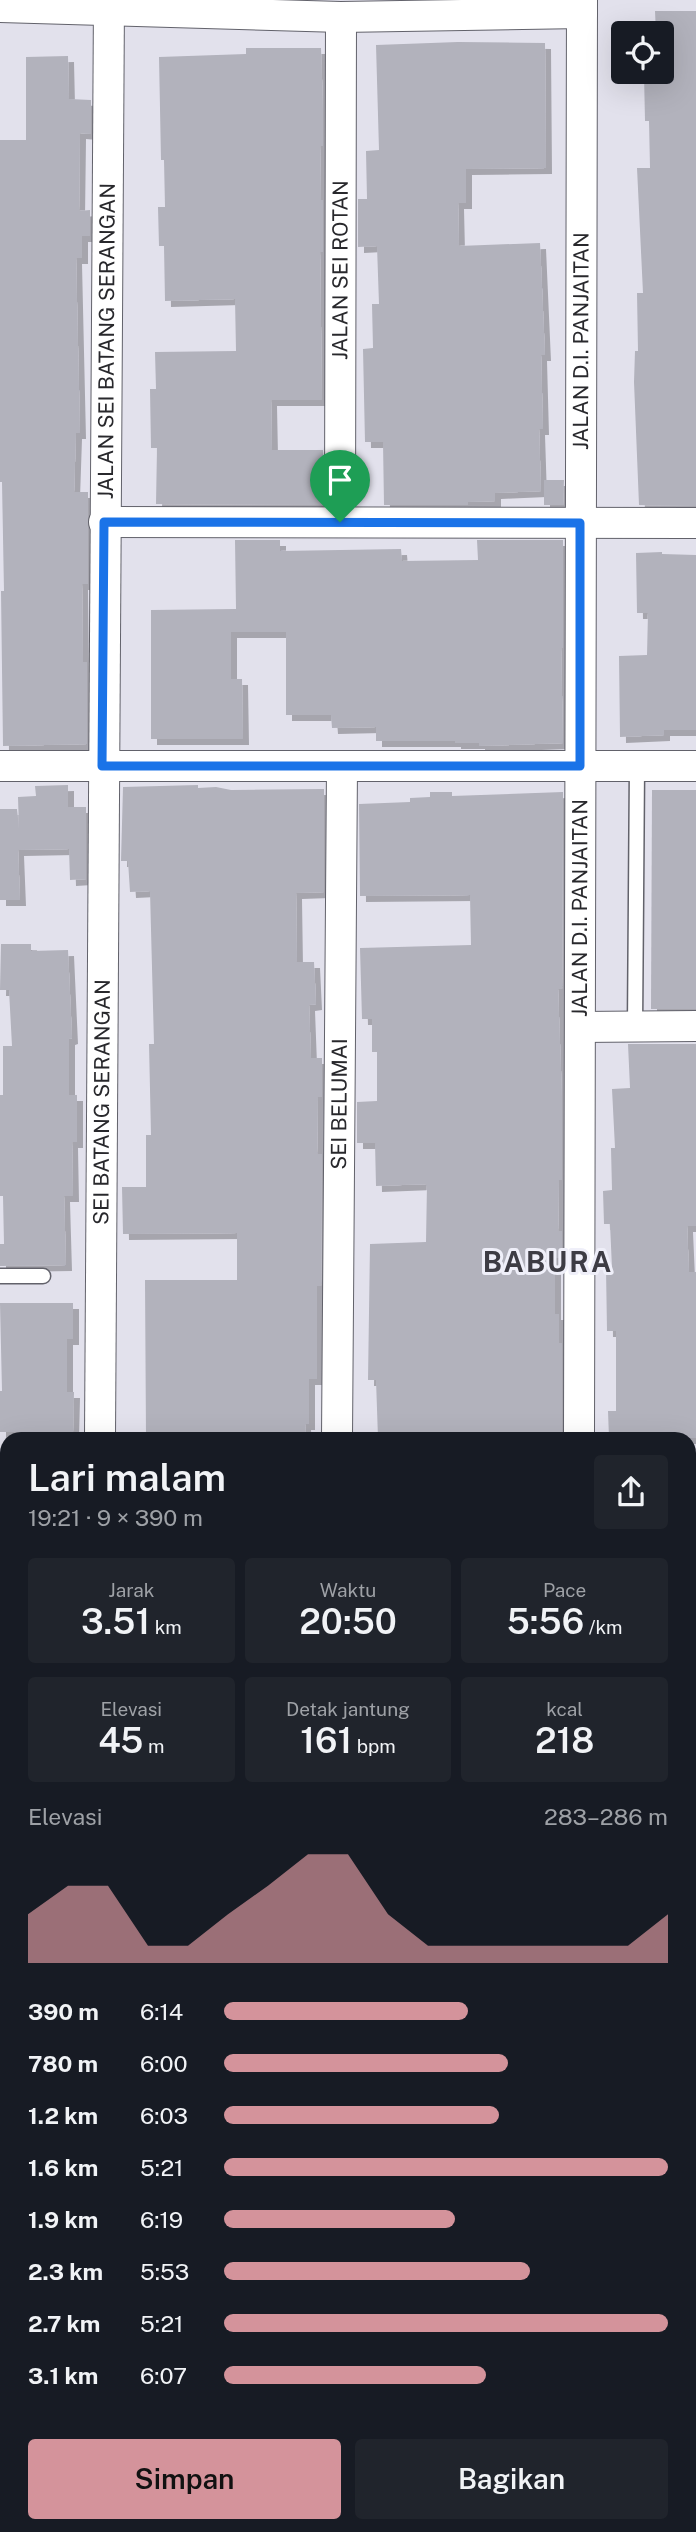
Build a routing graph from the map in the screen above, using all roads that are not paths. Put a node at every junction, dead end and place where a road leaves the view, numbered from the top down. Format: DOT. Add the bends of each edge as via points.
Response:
graph roads {
  1 [pos="109,5"];
  2 [pos="0,7"];
  3 [pos="582,7"];
  4 [pos="341,18"];
  5 [pos="104,522"];
  6 [pos="340,522"];
  7 [pos="580,523"];
  8 [pos="696,523"];
  9 [pos="0,766"];
  10 [pos="102,766"];
  11 [pos="580,766"];
  12 [pos="637,766"];
  13 [pos="696,766"];
  14 [pos="342,767"];
  15 [pos="696,1026"];
  16 [pos="580,1027"];
  17 [pos="635,1027"];
  18 [pos="0,1276"];
  19 [pos="43,1276"];
  20 [pos="100,1432"];
  21 [pos="337,1432"];
  22 [pos="579,1432"];
  1 -- 2 [label="street"];
  1 -- 4 [label="street"];
  1 -- 5 [label="street, JALAN SEI BATANG SERANGAN"];
  3 -- 4 [label="street"];
  3 -- 7 [label="street, JALAN D.I. PANJAITAN"];
  4 -- 6 [label="street, JALAN SEI ROTAN"];
  5 -- 6 [label="street"];
  5 -- 10 [label="street, JALAN SEI BATANG SERANGAN"];
  6 -- 7 [label="street"];
  7 -- 8 [label="street"];
  7 -- 11 [label="street, JALAN D.I. PANJAITAN"];
  9 -- 10 [label="street"];
  10 -- 14 [label="street"];
  10 -- 20 [label="street, SEI BATANG SERANGAN"];
  11 -- 12 [label="street"];
  11 -- 14 [label="street"];
  11 -- 16 [label="street, JALAN D.I. PANJAITAN"];
  12 -- 13 [label="street"];
  12 -- 17 [label="lane"];
  14 -- 21 [label="street, SEI BELUMAI"];
  15 -- 17 [label="street"];
  16 -- 17 [label="street"];
  16 -- 22 [label="street, JALAN D.I. PANJAITAN"];
  18 -- 19 [label="lane"];
}
